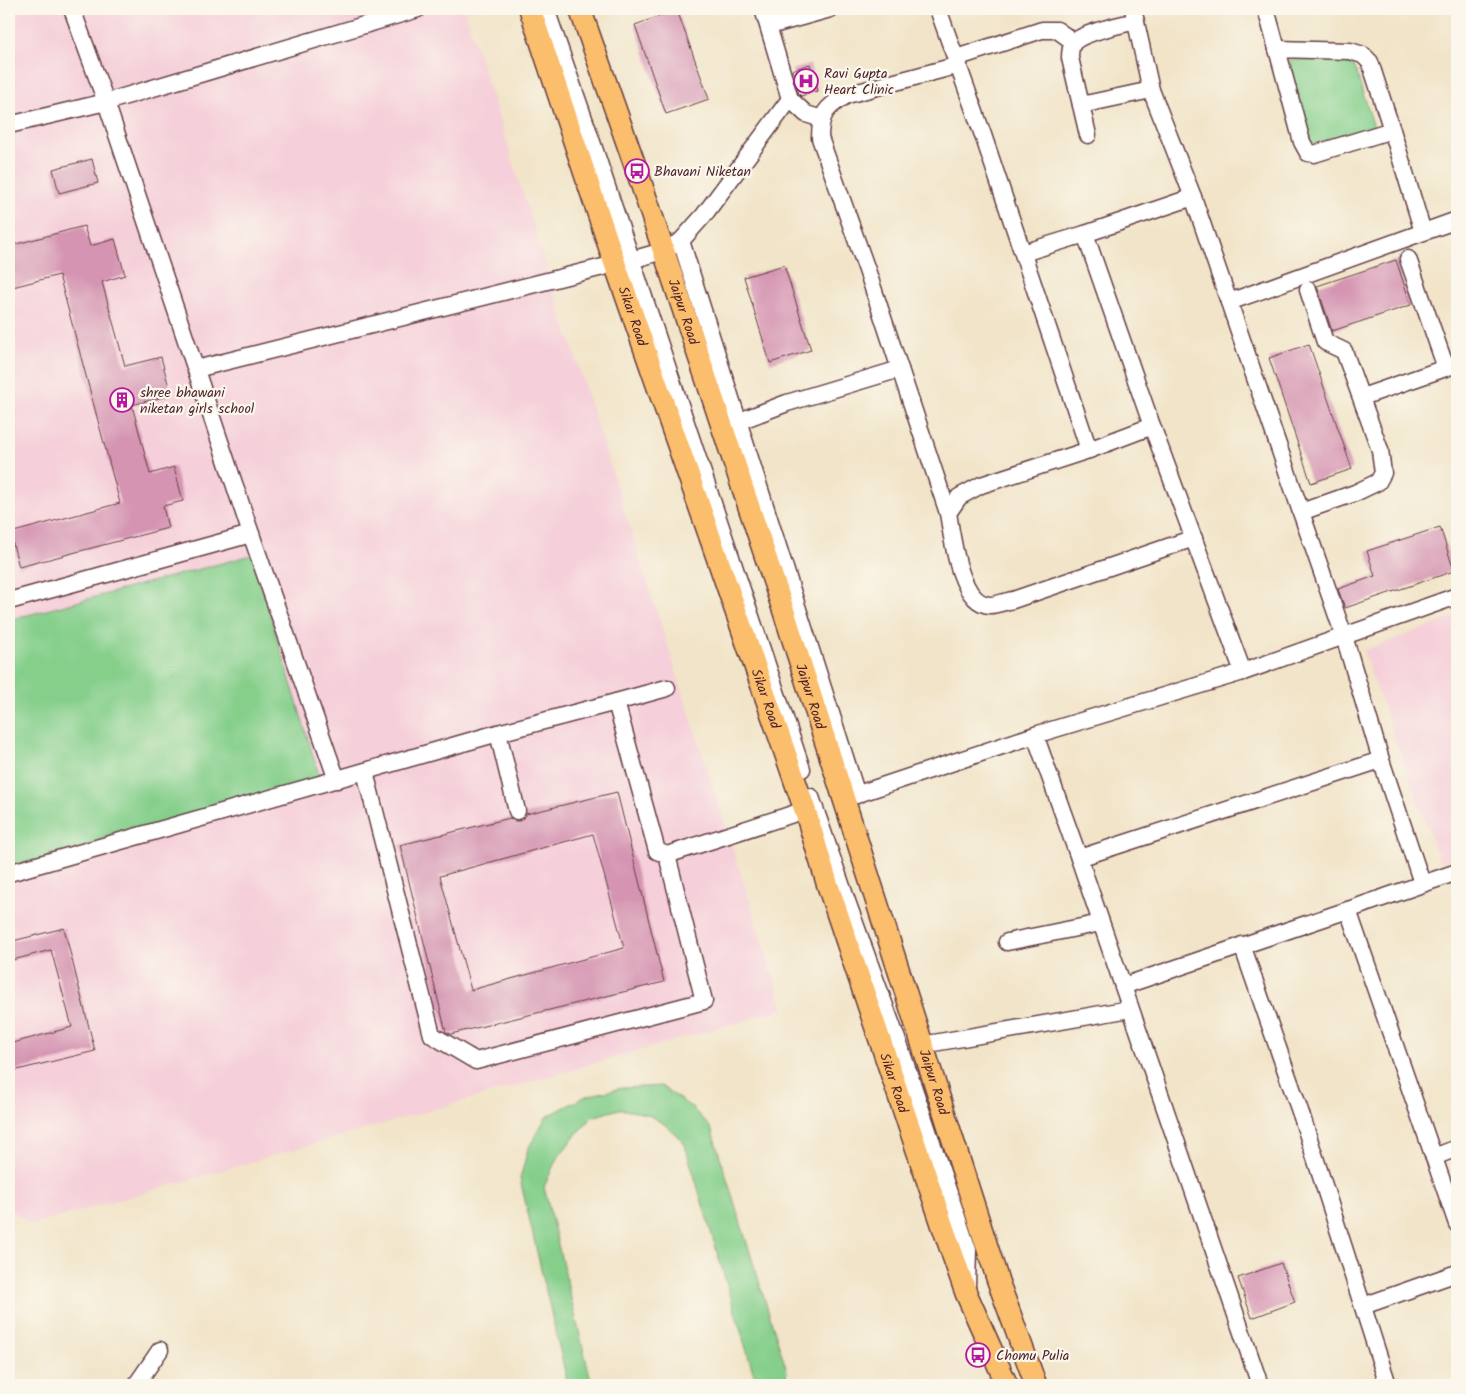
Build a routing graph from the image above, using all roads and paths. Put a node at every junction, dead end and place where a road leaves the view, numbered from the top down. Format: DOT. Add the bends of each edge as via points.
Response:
graph roads {
  1 [pos="72,9"];
  2 [pos="418,9"];
  3 [pos="530,9"];
  4 [pos="546,9"];
  5 [pos="580,9"];
  6 [pos="763,9"];
  7 [pos="830,9"];
  8 [pos="938,9"];
  9 [pos="1266,9"];
  10 [pos="1134,15"];
  11 [pos="769,26"];
  12 [pos="1074,42"];
  13 [pos="1277,49"];
  14 [pos="957,62"];
  15 [pos="1151,90"];
  16 [pos="790,99"];
  17 [pos="106,102"];
  18 [pos="1081,105"];
  19 [pos="822,119"];
  20 [pos="9,125"];
  21 [pos="1392,130"];
  22 [pos="1088,135"];
  23 [pos="1193,197"];
  24 [pos="1457,220"];
  25 [pos="1423,232"];
  26 [pos="1085,234"];
  27 [pos="672,246"];
  28 [pos="1023,254"];
  29 [pos="1408,259"];
  30 [pos="623,262"];
  31 [pos="1308,290"];
  32 [pos="1230,302"];
  33 [pos="1452,366"];
  34 [pos="196,369"];
  35 [pos="900,369"];
  36 [pos="1362,397"];
  37 [pos="730,424"];
  38 [pos="1152,426"];
  39 [pos="1090,450"];
  40 [pos="1302,512"];
  41 [pos="948,513"];
  42 [pos="251,534"];
  43 [pos="1194,538"];
  44 [pos="1457,596"];
  45 [pos="9,601"];
  46 [pos="1344,636"];
  47 [pos="1243,672"];
  48 [pos="667,688"];
  49 [pos="616,702"];
  50 [pos="498,733"];
  51 [pos="1035,735"];
  52 [pos="1381,760"];
  53 [pos="365,772"];
  54 [pos="337,780"];
  55 [pos="850,797"];
  56 [pos="805,810"];
  57 [pos="517,811"];
  58 [pos="667,855"];
  59 [pos="1079,858"];
  60 [pos="1457,872"];
  61 [pos="9,873"];
  62 [pos="1422,883"];
  63 [pos="1348,910"];
  64 [pos="1101,923"];
  65 [pos="1007,942"];
  66 [pos="1242,946"];
  67 [pos="1123,986"];
  68 [pos="1130,1009"];
  69 [pos="922,1045"];
  70 [pos="1457,1148"];
  71 [pos="1434,1157"];
  72 [pos="1457,1224"];
  73 [pos="968,1250"];
  74 [pos="1457,1272"];
  75 [pos="998,1281"];
  76 [pos="966,1292"];
  77 [pos="1363,1306"];
  78 [pos="160,1350"];
  79 [pos="136,1385"];
  80 [pos="1007,1385"];
  81 [pos="1036,1385"];
  82 [pos="1260,1385"];
  83 [pos="1388,1385"];
  1 -- 17 [label="street"];
  2 -- 17 [label="street"];
  3 -- 30 [label="main road, Sikar Road"];
  4 -- 30 [label="street"];
  5 -- 27 [label="main road, Jaipur Road" via="637,171"];
  6 -- 11 [label="street"];
  7 -- 11 [label="street"];
  8 -- 14 [label="street"];
  9 -- 13 [label="street"];
  10 -- 12 [label="street"];
  10 -- 15 [label="street"];
  11 -- 16 [label="street"];
  12 -- 14 [label="street" via="1058,30 1042,30"];
  12 -- 18 [label="street" via="1070,58"];
  13 -- 21 [label="street" via="1350,51 1363,55 1370,62"];
  13 -- 21 [label="street" via="1302,142 1308,153 1314,154"];
  14 -- 19 [label="street" via="847,95 832,104"];
  14 -- 28 [label="street"];
  15 -- 18 [label="street"];
  15 -- 23 [label="street"];
  16 -- 19 [label="street" via="806,114"];
  16 -- 27 [label="street" via="704,215"];
  17 -- 20 [label="street"];
  17 -- 34 [label="street"];
  18 -- 22 [label="street"];
  19 -- 35 [label="street" via="820,138"];
  21 -- 25 [label="street"];
  23 -- 26 [label="street"];
  23 -- 32 [label="street"];
  24 -- 25 [label="street"];
  25 -- 32 [label="street"];
  26 -- 28 [label="street"];
  26 -- 38 [label="street"];
  27 -- 30 [label="street"];
  27 -- 37 [label="main road, Jaipur Road"];
  28 -- 39 [label="street"];
  29 -- 33 [label="street"];
  30 -- 34 [label="street"];
  30 -- 56 [label="main road, Sikar Road"];
  30 -- 73 [label="street" via="901,1050"];
  31 -- 36 [label="street" via="1325,342 1344,351"];
  32 -- 40 [label="street"];
  33 -- 36 [label="street"];
  34 -- 42 [label="street"];
  35 -- 37 [label="street"];
  35 -- 41 [label="street"];
  36 -- 40 [label="street" via="1380,450 1383,473 1378,482"];
  37 -- 55 [label="main road, Jaipur Road" via="785,615"];
  38 -- 39 [label="street"];
  38 -- 43 [label="street"];
  39 -- 41 [label="street" via="980,485 959,497"];
  40 -- 46 [label="street"];
  41 -- 43 [label="street" via="954,552 966,585 975,598 989,605 1013,600"];
  42 -- 45 [label="street"];
  42 -- 54 [label="street"];
  43 -- 47 [label="street"];
  44 -- 46 [label="street"];
  46 -- 47 [label="street"];
  46 -- 52 [label="street"];
  47 -- 51 [label="street"];
  48 -- 49 [label="street"];
  49 -- 50 [label="street"];
  49 -- 58 [label="street" via="657,851"];
  50 -- 53 [label="street"];
  50 -- 57 [label="street"];
  51 -- 55 [label="street"];
  51 -- 59 [label="street"];
  52 -- 59 [label="street"];
  52 -- 62 [label="street"];
  53 -- 54 [label="street"];
  53 -- 58 [label="street" via="432,1034 476,1061 704,1001"];
  54 -- 61 [label="street"];
  55 -- 69 [label="main road, Jaipur Road"];
  56 -- 58 [label="street"];
  56 -- 76 [label="main road, Sikar Road" via="831,896"];
  59 -- 64 [label="street"];
  60 -- 62 [label="street"];
  62 -- 63 [label="street"];
  63 -- 66 [label="street"];
  63 -- 71 [label="street"];
  64 -- 65 [label="street"];
  64 -- 67 [label="street"];
  66 -- 67 [label="street"];
  66 -- 77 [label="street"];
  67 -- 68 [label="street"];
  68 -- 69 [label="street"];
  68 -- 82 [label="street"];
  69 -- 75 [label="main road, Jaipur Road"];
  70 -- 71 [label="street"];
  71 -- 72 [label="street"];
  73 -- 75 [label="street"];
  73 -- 76 [label="street"];
  74 -- 77 [label="street"];
  75 -- 81 [label="main road, Jaipur Road"];
  76 -- 80 [label="main road, Sikar Road"];
  77 -- 83 [label="street"];
  78 -- 79 [label="street"];
}
